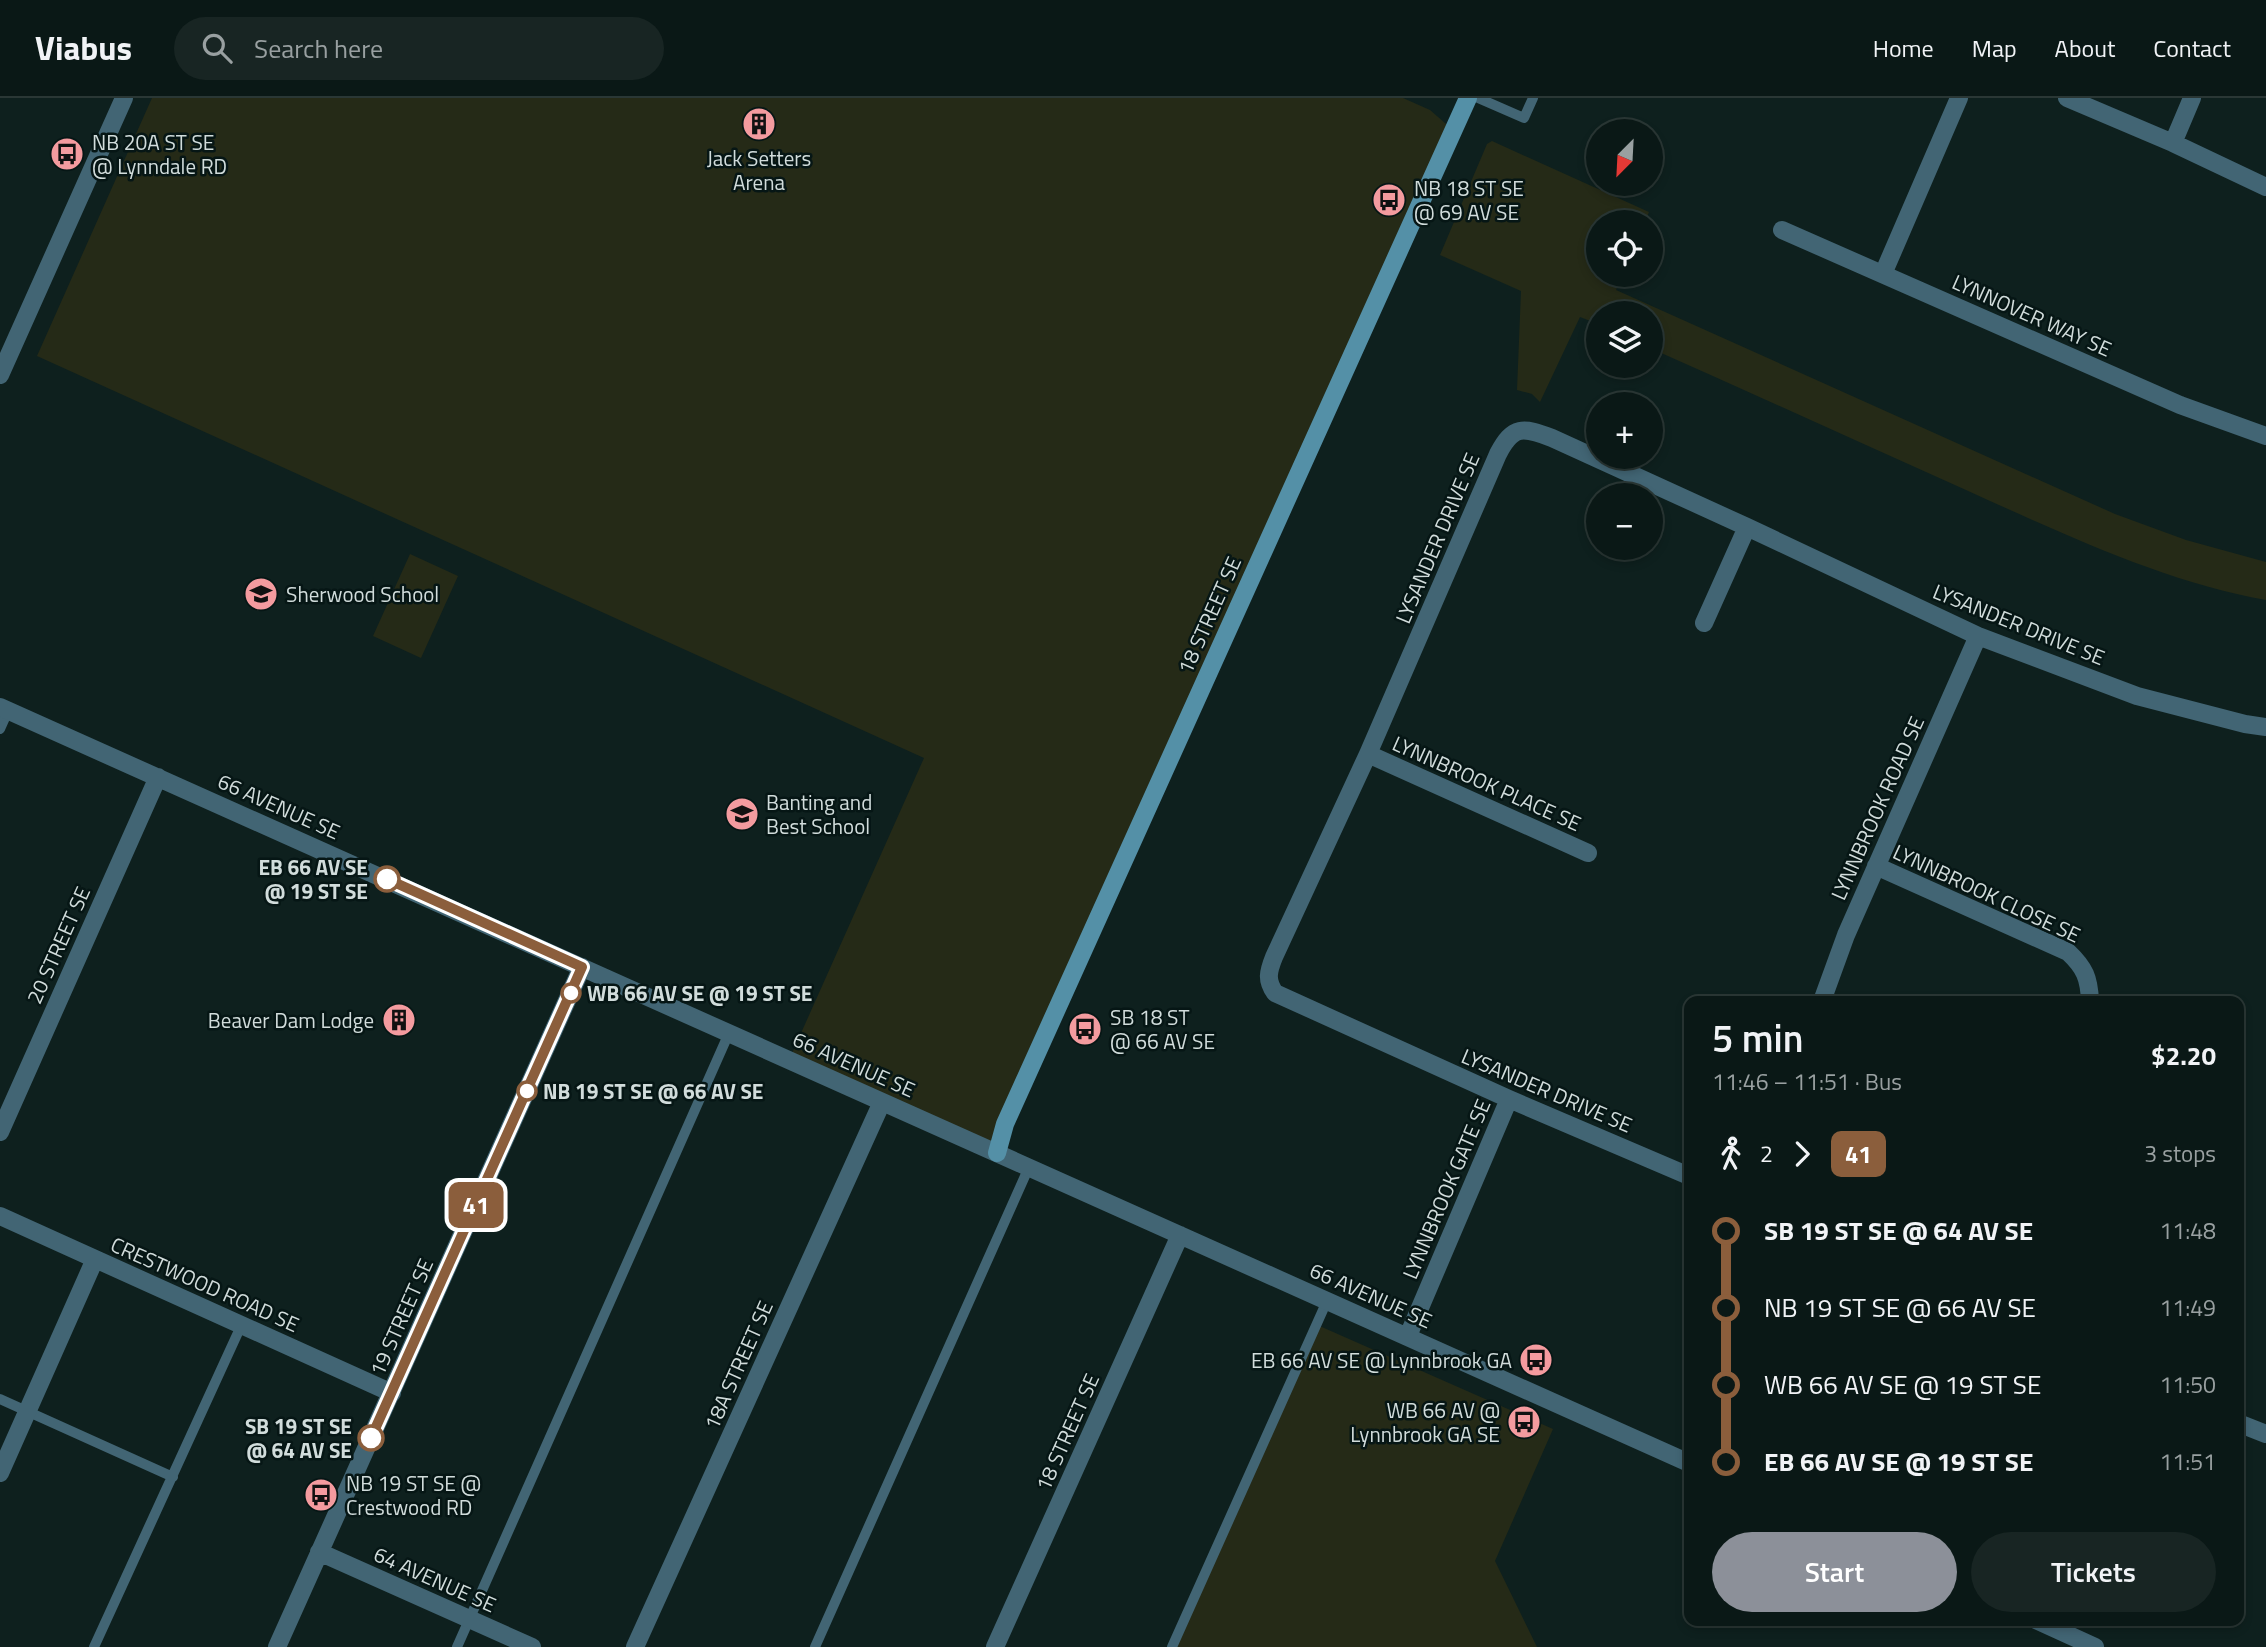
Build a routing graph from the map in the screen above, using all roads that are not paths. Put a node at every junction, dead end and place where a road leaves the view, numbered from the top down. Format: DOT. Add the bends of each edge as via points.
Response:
graph roads {
  1 [pos="124,98"];
  2 [pos="1468,98"];
  3 [pos="1478,98"];
  4 [pos="1533,98"];
  5 [pos="1959,98"];
  6 [pos="2067,98"];
  7 [pos="2192,98"];
  8 [pos="2173,143"];
  9 [pos="2266,187"];
  10 [pos="1782,230"];
  11 [pos="1883,274"];
  12 [pos="6,344"];
  13 [pos="0,375"];
  14 [pos="2266,436"];
  15 [pos="1747,527"];
  16 [pos="1704,623"];
  17 [pos="1978,636"];
  18 [pos="4,709"];
  19 [pos="2266,727"];
  20 [pos="0,729"];
  21 [pos="1368,754"];
  22 [pos="158,777"];
  23 [pos="1588,853"];
  24 [pos="1876,866"];
  25 [pos="582,967"];
  26 [pos="1824,996"];
  27 [pos="2090,996"];
  28 [pos="729,1032"];
  29 [pos="1509,1099"];
  30 [pos="882,1101"];
  31 [pos="0,1132"];
  32 [pos="997,1153"];
  33 [pos="1029,1167"];
  34 [pos="1684,1173"];
  35 [pos="0,1216"];
  36 [pos="1180,1235"];
  37 [pos="95,1259"];
  38 [pos="1327,1301"];
  39 [pos="241,1326"];
  40 [pos="1408,1336"];
  41 [pos="392,1393"];
  42 [pos="0,1399"];
  43 [pos="27,1411"];
  44 [pos="2244,1425"];
  45 [pos="2266,1434"];
  46 [pos="1684,1461"];
  47 [pos="0,1472"];
  48 [pos="173,1477"];
  49 [pos="319,1552"];
  50 [pos="470,1618"];
  51 [pos="2049,1626"];
  52 [pos="94,1647"];
  53 [pos="277,1647"];
  54 [pos="457,1647"];
  55 [pos="532,1647"];
  56 [pos="635,1647"];
  57 [pos="815,1647"];
  58 [pos="995,1647"];
  59 [pos="1172,1647"];
  60 [pos="2095,1647"];
  1 -- 12 [label="street"];
  2 -- 32 [label="street, 18 STREET SE" via="1005,1124"];
  3 -- 4 [label="lane" via="1524,118"];
  5 -- 11 [label="street"];
  6 -- 8 [label="street"];
  7 -- 8 [label="street"];
  8 -- 9 [label="street"];
  10 -- 11 [label="street, LYNNOVER WAY SE"];
  11 -- 14 [label="street, LYNNOVER WAY SE" via="2180,405"];
  12 -- 13 [label="street"];
  15 -- 16 [label="street"];
  15 -- 17 [label="street, LYSANDER DRIVE SE"];
  15 -- 21 [label="street, LYSANDER DRIVE SE" via="1552,438 1531,430 1516,431 1498,454"];
  17 -- 19 [label="street, LYSANDER DRIVE SE" via="2137,696"];
  17 -- 24 [label="street, LYNNBROOK ROAD SE"];
  18 -- 20 [label="lane"];
  18 -- 22 [label="street, 66 AVENUE SE"];
  21 -- 23 [label="street, LYNNBROOK PLACE SE"];
  21 -- 29 [label="street, LYSANDER DRIVE SE" via="1274,957 1268,984 1275,993"];
  22 -- 25 [label="street, 66 AVENUE SE"];
  22 -- 31 [label="street, 20 STREET SE"];
  24 -- 26 [label="street, LYNNBROOK ROAD SE"];
  24 -- 27 [label="street, LYNNBROOK CLOSE SE" via="2068,952 2083,966"];
  25 -- 28 [label="street, 66 AVENUE SE"];
  25 -- 41 [label="street, 19 STREET SE"];
  28 -- 30 [label="street, 66 AVENUE SE"];
  28 -- 50 [label="lane"];
  29 -- 34 [label="street, LYSANDER DRIVE SE"];
  29 -- 40 [label="street, LYNNBROOK GATE SE"];
  30 -- 32 [label="street, 66 AVENUE SE"];
  30 -- 56 [label="street, 18A STREET SE"];
  32 -- 33 [label="street, 66 AVENUE SE"];
  33 -- 36 [label="street, 66 AVENUE SE"];
  33 -- 57 [label="lane"];
  35 -- 37 [label="street, CRESTWOOD ROAD SE"];
  36 -- 38 [label="street, 66 AVENUE SE"];
  36 -- 58 [label="street, 18 STREET SE"];
  37 -- 39 [label="street, CRESTWOOD ROAD SE"];
  37 -- 43 [label="street"];
  38 -- 40 [label="street, 66 AVENUE SE"];
  38 -- 59 [label="lane"];
  39 -- 41 [label="street, CRESTWOOD ROAD SE"];
  39 -- 48 [label="lane"];
  40 -- 46 [label="street, 66 AVENUE SE"];
  41 -- 49 [label="street, 19 STREET SE"];
  42 -- 43 [label="lane"];
  43 -- 47 [label="street"];
  43 -- 48 [label="lane"];
  44 -- 45 [label="street"];
  48 -- 52 [label="lane"];
  49 -- 50 [label="street, 64 AVENUE SE"];
  49 -- 53 [label="street, 19 STREET SE"];
  50 -- 54 [label="lane"];
  50 -- 55 [label="street, 64 AVENUE SE"];
  51 -- 60 [label="street"];
}
